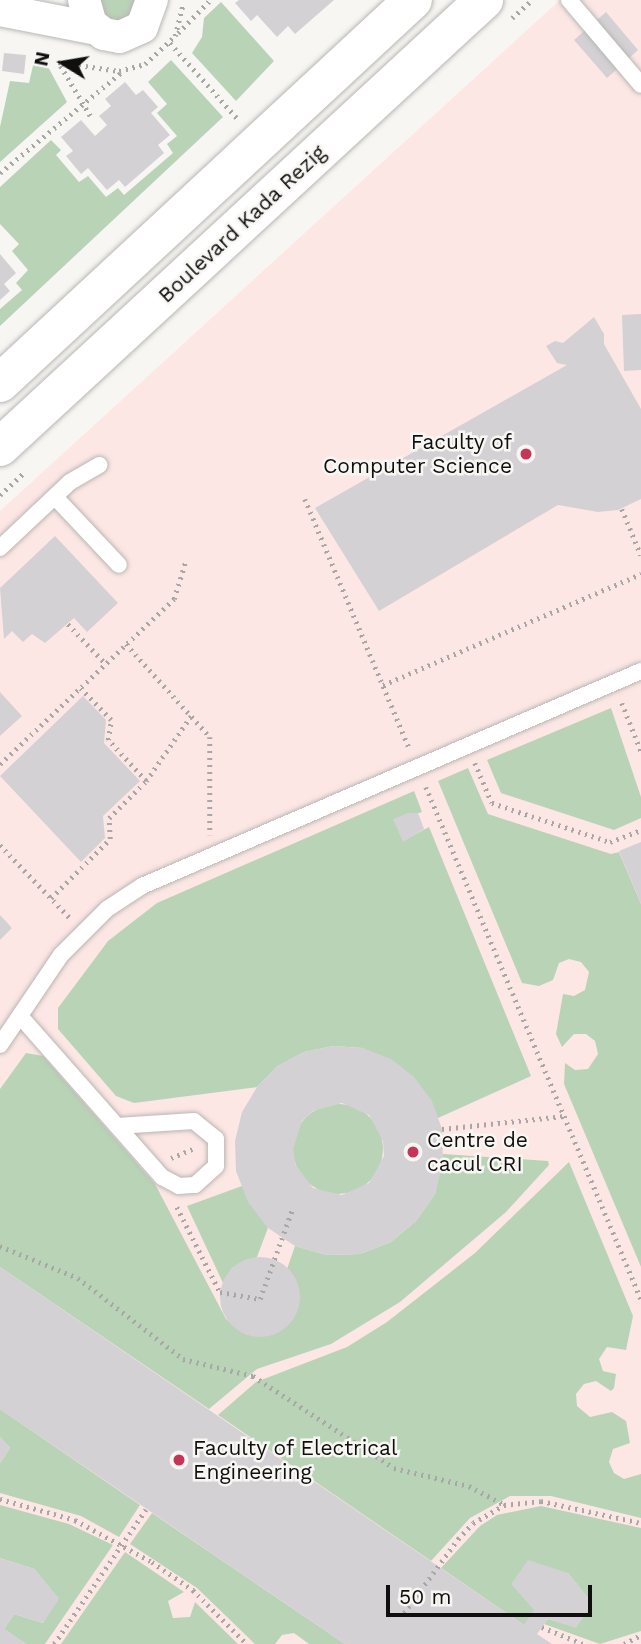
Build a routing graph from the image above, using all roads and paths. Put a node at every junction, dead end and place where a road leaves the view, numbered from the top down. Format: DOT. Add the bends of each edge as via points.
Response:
graph roads {
  1 [pos="84,0"];
  2 [pos="152,0"];
  3 [pos="210,0"];
  4 [pos="413,0"];
  5 [pos="484,0"];
  6 [pos="569,0"];
  7 [pos="0,10"];
  8 [pos="55,19"];
  9 [pos="97,29"];
  10 [pos="175,36"];
  11 [pos="170,43"];
  12 [pos="58,54"];
  13 [pos="58,62"];
  14 [pos="124,69"];
  15 [pos="641,85"];
  16 [pos="260,142"];
  17 [pos="0,173"];
  18 [pos="0,383"];
  19 [pos="0,447"];
  20 [pos="100,465"];
  21 [pos="55,497"];
  22 [pos="305,499"];
  23 [pos="622,509"];
  24 [pos="0,548"];
  25 [pos="641,555"];
  26 [pos="186,560"];
  27 [pos="119,565"];
  28 [pos="641,574"];
  29 [pos="68,624"];
  30 [pos="126,644"];
  31 [pos="106,664"];
  32 [pos="641,671"];
  33 [pos="614,683"];
  34 [pos="383,685"];
  35 [pos="80,688"];
  36 [pos="191,716"];
  37 [pos="468,746"];
  38 [pos="641,751"];
  39 [pos="0,764"];
  40 [pos="418,768"];
  41 [pos="146,781"];
  42 [pos="641,830"];
  43 [pos="0,845"];
  44 [pos="210,857"];
  45 [pos="51,898"];
  46 [pos="84,933"];
  47 [pos="20,1016"];
  48 [pos="0,1045"];
  49 [pos="564,1116"];
  50 [pos="117,1126"];
  51 [pos="442,1129"];
  52 [pos="162,1177"];
  53 [pos="292,1210"];
  54 [pos="0,1246"];
  55 [pos="641,1299"];
  56 [pos="0,1499"];
  57 [pos="504,1505"];
  58 [pos="146,1509"];
  59 [pos="641,1523"];
  60 [pos="122,1544"];
  61 [pos="404,1613"];
  62 [pos="542,1627"];
  63 [pos="641,1635"];
  64 [pos="54,1644"];
  65 [pos="247,1644"];
  66 [pos="583,1644"];
  67 [pos="624,1644"];
  1 -- 8 [label="street" via="75,11"];
  1 -- 9 [label="street" via="87,16"];
  2 -- 9 [label="street" via="147,20 135,32 112,36"];
  3 -- 10 [label="path"];
  4 -- 16 [label="main road"];
  5 -- 19 [label="main road, Boulevard Kada Rezig"];
  6 -- 15 [label="lane"];
  7 -- 8 [label="street"];
  8 -- 9 [label="street"];
  11 -- 16 [label="path"];
  12 -- 13 [label="path"];
  14 -- 17 [label="path"];
  16 -- 18 [label="main road"];
  20 -- 21 [label="lane"];
  21 -- 24 [label="lane"];
  21 -- 27 [label="lane"];
  22 -- 34 [label="path"];
  23 -- 25 [label="path"];
  26 -- 30 [label="path" via="174,599"];
  28 -- 34 [label="path"];
  29 -- 31 [label="path"];
  30 -- 31 [label="path"];
  30 -- 36 [label="path"];
  31 -- 35 [label="path"];
  32 -- 33 [label="lane"];
  33 -- 37 [label="lane"];
  33 -- 38 [label="path"];
  34 -- 40 [label="path"];
  35 -- 39 [label="path"];
  35 -- 41 [label="path" via="111,720 108,740"];
  36 -- 41 [label="path"];
  36 -- 44 [label="path" via="210,737"];
  37 -- 40 [label="lane"];
  37 -- 42 [label="path" via="492,803 610,842"];
  40 -- 44 [label="lane"];
  40 -- 49 [label="path"];
  41 -- 45 [label="path" via="109,818 110,839"];
  43 -- 45 [label="path"];
  44 -- 46 [label="lane" via="142,886 107,909"];
  45 -- 46 [label="path"];
  46 -- 47 [label="lane" via="61,955"];
  47 -- 48 [label="lane"];
  47 -- 50 [label="lane"];
  49 -- 51 [label="path"];
  49 -- 55 [label="path"];
  50 -- 52 [label="lane"];
  50 -- 52 [label="lane" via="183,1120 210,1130 218,1149 212,1173 187,1186"];
  52 -- 53 [label="path" via="220,1292 260,1299"];
  54 -- 57 [label="path" via="78,1278 183,1359 253,1376 394,1468 469,1486"];
  56 -- 60 [label="path" via="63,1516"];
  57 -- 59 [label="path" via="541,1501"];
  57 -- 61 [label="path" via="473,1523 458,1539"];
  58 -- 60 [label="path"];
  60 -- 64 [label="path"];
  60 -- 65 [label="path" via="193,1590"];
  62 -- 66 [label="path"];
  63 -- 67 [label="path"];
}
